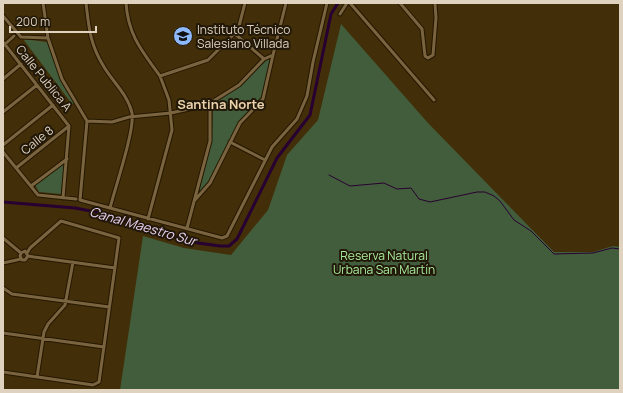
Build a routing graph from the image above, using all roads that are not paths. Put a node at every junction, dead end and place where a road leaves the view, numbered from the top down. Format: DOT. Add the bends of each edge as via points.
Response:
graph roads {
  1 [pos="43,3"];
  2 [pos="86,3"];
  3 [pos="126,3"];
  4 [pos="245,3"];
  5 [pos="286,3"];
  6 [pos="326,3"];
  7 [pos="347,3"];
  8 [pos="350,3"];
  9 [pos="400,3"];
  10 [pos="435,3"];
  11 [pos="340,14"];
  12 [pos="3,16"];
  13 [pos="235,34"];
  14 [pos="14,36"];
  15 [pos="48,38"];
  16 [pos="425,41"];
  17 [pos="433,41"];
  18 [pos="4,44"];
  19 [pos="273,55"];
  20 [pos="264,59"];
  21 [pos="21,64"];
  22 [pos="160,76"];
  23 [pos="3,79"];
  24 [pos="37,85"];
  25 [pos="434,100"];
  26 [pos="210,104"];
  27 [pos="53,105"];
  28 [pos="3,112"];
  29 [pos="171,113"];
  30 [pos="132,117"];
  31 [pos="87,121"];
  32 [pos="69,126"];
  33 [pos="230,142"];
  34 [pos="3,145"];
  35 [pos="3,152"];
  36 [pos="67,159"];
  37 [pos="266,160"];
  38 [pos="16,168"];
  39 [pos="31,186"];
  40 [pos="63,198"];
  41 [pos="76,199"];
  42 [pos="195,200"];
  43 [pos="110,208"];
  44 [pos="148,219"];
  45 [pos="187,228"];
  46 [pos="3,238"];
  47 [pos="21,252"];
  48 [pos="28,254"];
  49 [pos="21,259"];
  50 [pos="73,262"];
  51 [pos="3,263"];
  52 [pos="115,268"];
  53 [pos="3,288"];
  54 [pos="67,301"];
  55 [pos="109,308"];
  56 [pos="3,333"];
  57 [pos="43,338"];
  58 [pos="104,347"];
  59 [pos="3,372"];
  60 [pos="37,377"];
  1 -- 15 [label="street"];
  2 -- 30 [label="street" via="90,40 103,66 123,94"];
  3 -- 22 [label="street" via="129,27 134,38"];
  4 -- 13 [label="street" via="239,29"];
  5 -- 19 [label="street"];
  6 -- 37 [label="street" via="308,95 298,117 272,147"];
  7 -- 11 [label="street"];
  8 -- 25 [label="street"];
  9 -- 16 [label="street" via="422,29"];
  10 -- 17 [label="street"];
  12 -- 15 [label="street" via="21,37"];
  13 -- 20 [label="street"];
  13 -- 22 [label="street" via="207,61"];
  14 -- 18 [label="street"];
  15 -- 31 [label="street" via="62,79"];
  16 -- 17 [label="street"];
  16 -- 17 [label="street" via="428,58 433,55"];
  18 -- 21 [label="street, Calle Publica A"];
  19 -- 20 [label="street"];
  19 -- 33 [label="street" via="263,98 240,123"];
  20 -- 26 [label="street" via="239,85"];
  21 -- 23 [label="street"];
  21 -- 24 [label="street, Calle Publica A"];
  22 -- 29 [label="street" via="168,94"];
  24 -- 27 [label="street, Calle Publica A"];
  24 -- 28 [label="street"];
  26 -- 29 [label="street"];
  26 -- 42 [label="street" via="210,141"];
  27 -- 32 [label="street, Calle Publica A"];
  27 -- 34 [label="street"];
  29 -- 30 [label="street"];
  29 -- 44 [label="street" via="171,135"];
  30 -- 31 [label="street" via="112,122"];
  30 -- 43 [label="street"];
  31 -- 43 [label="street" via="80,199"];
  32 -- 36 [label="street, Calle Publica A"];
  32 -- 38 [label="street, Calle 8"];
  33 -- 37 [label="street"];
  33 -- 42 [label="street" via="210,183"];
  35 -- 38 [label="street"];
  36 -- 39 [label="street"];
  36 -- 40 [label="street, Calle Publica A"];
  37 -- 45 [label="street" via="225,238"];
  38 -- 39 [label="street"];
  39 -- 40 [label="street" via="39,195"];
  40 -- 41 [label="street"];
  42 -- 45 [label="street"];
  43 -- 44 [label="street"];
  44 -- 45 [label="street"];
  46 -- 47 [label="street"];
  47 -- 48 [label="street"];
  47 -- 49 [label="street"];
  48 -- 49 [label="street" via="26,259"];
  48 -- 50 [label="street"];
  48 -- 52 [label="street" via="30,248 59,222 64,221 119,238"];
  49 -- 51 [label="street"];
  50 -- 52 [label="street"];
  50 -- 54 [label="street"];
  52 -- 55 [label="street"];
  53 -- 54 [label="street" via="12,294"];
  54 -- 55 [label="street"];
  54 -- 57 [label="street" via="45,328"];
  55 -- 58 [label="street"];
  56 -- 57 [label="street"];
  57 -- 58 [label="street"];
  57 -- 60 [label="street"];
  58 -- 60 [label="street" via="99,382 95,384"];
  59 -- 60 [label="street"];
}
